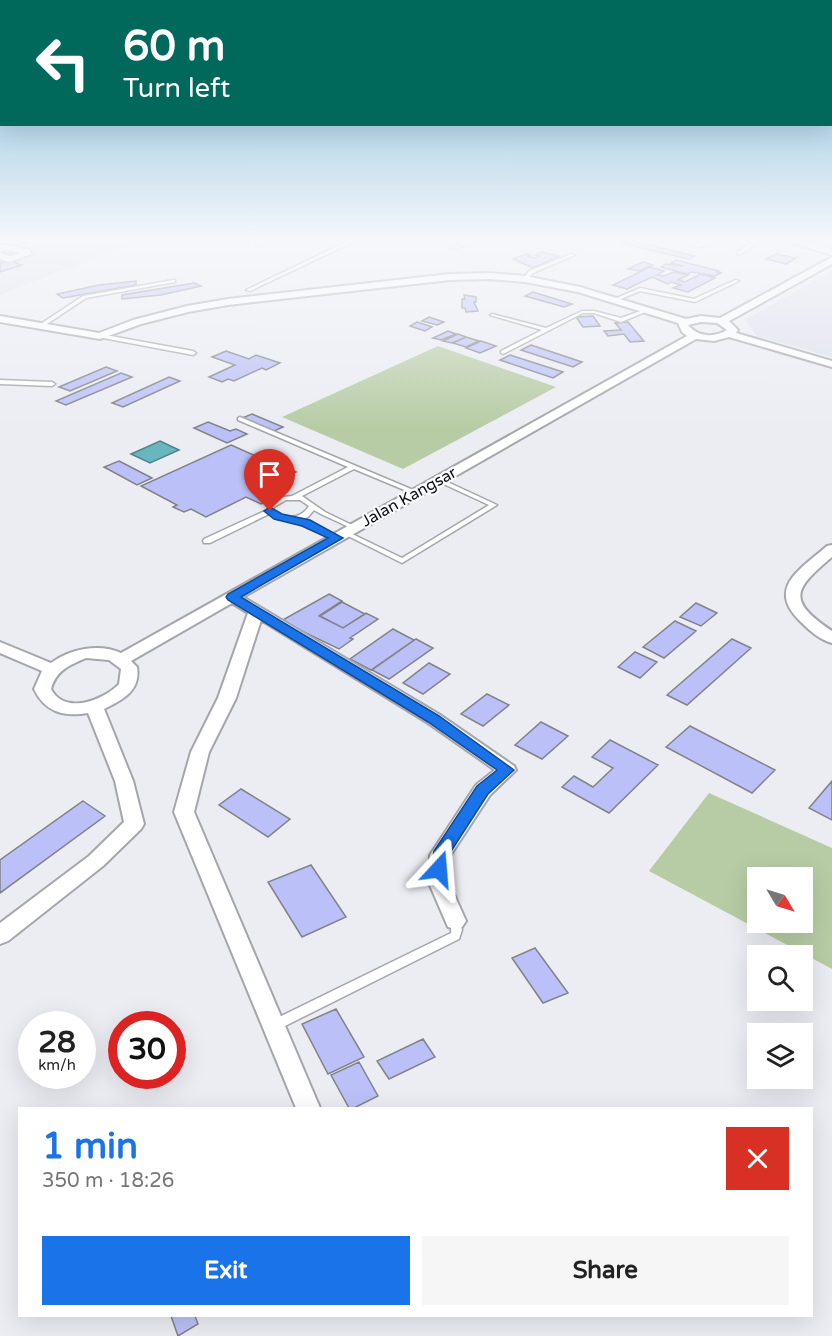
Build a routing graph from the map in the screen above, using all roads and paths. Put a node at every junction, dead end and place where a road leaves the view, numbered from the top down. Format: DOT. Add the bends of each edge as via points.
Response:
graph roads {
  1 [pos="78,302"];
  2 [pos="226,302"];
  3 [pos="622,302"];
  4 [pos="755,302"];
  5 [pos="648,310"];
  6 [pos="492,315"];
  7 [pos="0,319"];
  8 [pos="721,321"];
  9 [pos="685,322"];
  10 [pos="39,327"];
  11 [pos="547,330"];
  12 [pos="729,334"];
  13 [pos="696,335"];
  14 [pos="100,336"];
  15 [pos="503,352"];
  16 [pos="193,353"];
  17 [pos="832,364"];
  18 [pos="0,382"];
  19 [pos="52,384"];
  20 [pos="240,419"];
  21 [pos="352,466"];
  22 [pos="439,480"];
  23 [pos="416,493"];
  24 [pos="295,497"];
  25 [pos="313,506"];
  26 [pos="270,511"];
  27 [pos="293,519"];
  28 [pos="346,533"];
  29 [pos="207,541"];
  30 [pos="832,549"];
  31 [pos="232,597"];
  32 [pos="256,611"];
  33 [pos="832,638"];
  34 [pos="0,647"];
  35 [pos="122,659"];
  36 [pos="48,668"];
  37 [pos="94,707"];
  38 [pos="455,921"];
  39 [pos="0,935"];
  40 [pos="272,1026"];
  41 [pos="308,1107"];
  1 -- 10 [label="lane"];
  2 -- 14 [label="street" via="137,322"];
  3 -- 5 [label="street"];
  4 -- 8 [label="street"];
  5 -- 9 [label="street"];
  5 -- 11 [label="lane" via="621,320 582,312"];
  6 -- 11 [label="lane"];
  7 -- 10 [label="street"];
  8 -- 9 [label="street" via="703,318"];
  8 -- 12 [label="street" via="732,327"];
  9 -- 13 [label="street" via="683,328"];
  10 -- 14 [label="street"];
  11 -- 15 [label="lane"];
  12 -- 13 [label="street"];
  12 -- 17 [label="street"];
  13 -- 22 [label="street, Jalan Kangsar"];
  14 -- 16 [label="lane"];
  18 -- 19 [label="lane"];
  20 -- 21 [label="lane"];
  21 -- 23 [label="lane"];
  21 -- 24 [label="lane"];
  22 -- 23 [label="street, Jalan Kangsar"];
  22 -- 28 [label="lane" via="494,505 402,561"];
  23 -- 28 [label="street, Jalan Kangsar"];
  24 -- 25 [label="lane"];
  24 -- 26 [label="lane" via="276,501"];
  25 -- 27 [label="lane" via="305,516"];
  25 -- 28 [label="lane"];
  26 -- 27 [label="lane" via="278,517"];
  26 -- 29 [label="lane"];
  27 -- 28 [label="lane"];
  28 -- 31 [label="street, Jalan Kangsar"];
  30 -- 33 [label="street" via="795,583 792,596 798,611"];
  31 -- 32 [label="street"];
  31 -- 35 [label="street, Jalan Kangsar"];
  32 -- 38 [label="street" via="434,719 507,770 483,790 440,855 439,883"];
  32 -- 40 [label="street" via="227,698 200,752 184,812"];
  34 -- 36 [label="street"];
  35 -- 36 [label="street" via="99,652 84,653"];
  35 -- 37 [label="street" via="129,667 129,684 121,693"];
  36 -- 37 [label="street" via="37,689 43,700 56,708"];
  37 -- 39 [label="street" via="124,781 134,824 96,861"];
  38 -- 40 [label="lane" via="455,936"];
  40 -- 41 [label="street"];
}
